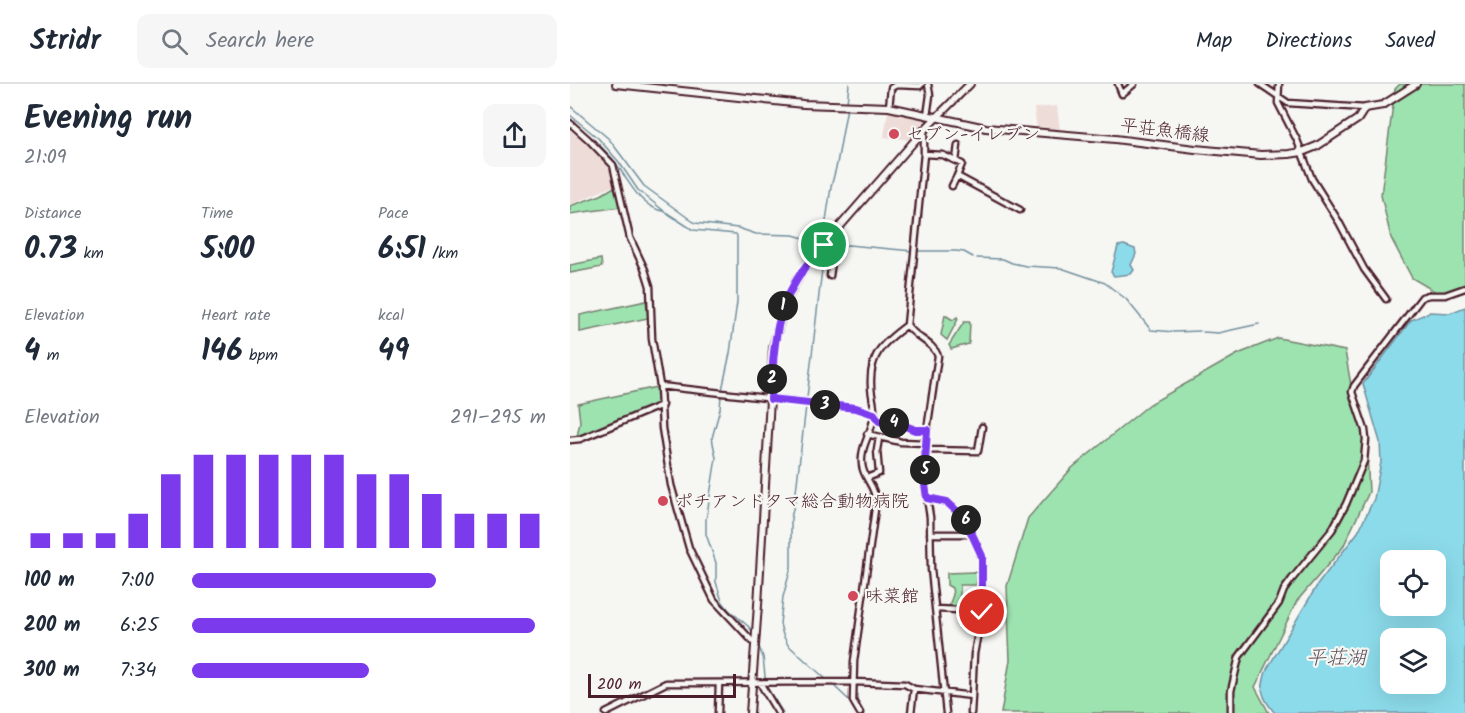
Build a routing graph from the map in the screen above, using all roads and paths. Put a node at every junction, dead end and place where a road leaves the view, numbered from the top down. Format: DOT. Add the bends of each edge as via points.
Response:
graph roads {
  1 [pos="616,84"];
  2 [pos="921,84"];
  3 [pos="928,84"];
  4 [pos="970,84"];
  5 [pos="1118,84"];
  6 [pos="1134,84"];
  7 [pos="1260,84"];
  8 [pos="1279,84"];
  9 [pos="1416,84"];
  10 [pos="681,87"];
  11 [pos="1277,97"];
  12 [pos="889,107"];
  13 [pos="1365,108"];
  14 [pos="927,116"];
  15 [pos="936,118"];
  16 [pos="570,123"];
  17 [pos="924,130"];
  18 [pos="958,145"];
  19 [pos="1302,152"];
  20 [pos="924,154"];
  21 [pos="956,161"];
  22 [pos="957,176"];
  23 [pos="952,186"];
  24 [pos="1016,210"];
  25 [pos="826,246"];
  26 [pos="830,276"];
  27 [pos="1465,288"];
  28 [pos="1386,298"];
  29 [pos="907,325"];
  30 [pos="660,386"];
  31 [pos="771,399"];
  32 [pos="662,405"];
  33 [pos="874,414"];
  34 [pos="982,427"];
  35 [pos="927,430"];
  36 [pos="867,434"];
  37 [pos="879,438"];
  38 [pos="570,440"];
  39 [pos="926,443"];
  40 [pos="926,450"];
  41 [pos="867,478"];
  42 [pos="927,498"];
  43 [pos="930,534"];
  44 [pos="971,534"];
  45 [pos="936,609"];
  46 [pos="982,612"];
  47 [pos="755,642"];
  48 [pos="854,682"];
  49 [pos="719,683"];
  50 [pos="752,683"];
  51 [pos="760,683"];
  52 [pos="914,689"];
  53 [pos="944,693"];
  54 [pos="972,696"];
  55 [pos="606,713"];
  56 [pos="718,713"];
  57 [pos="750,713"];
  58 [pos="778,713"];
  59 [pos="860,713"];
  60 [pos="911,713"];
  61 [pos="946,713"];
  62 [pos="970,713"];
  63 [pos="1231,713"];
  1 -- 10 [label="street, 平荘魚橋線"];
  2 -- 12 [label="street" via="891,88"];
  3 -- 14 [label="street"];
  4 -- 15 [label="street"];
  5 -- 6 [label="street" via="1122,94"];
  7 -- 11 [label="street"];
  8 -- 11 [label="street"];
  9 -- 13 [label="street, 平荘魚橋線" via="1383,105"];
  10 -- 12 [label="street, 平荘魚橋線" via="803,104"];
  11 -- 13 [label="street" via="1288,103"];
  11 -- 19 [label="street"];
  12 -- 14 [label="street, 平荘魚橋線"];
  13 -- 19 [label="street, 平荘魚橋線" via="1358,119"];
  14 -- 15 [label="street, 平荘魚橋線"];
  15 -- 17 [label="street"];
  15 -- 19 [label="street, 平荘魚橋線" via="987,128 1195,150 1261,155"];
  16 -- 30 [label="street" via="613,165 630,237 650,286 652,339"];
  17 -- 20 [label="street"];
  17 -- 25 [label="street"];
  18 -- 21 [label="street"];
  19 -- 28 [label="street" via="1312,179 1364,269"];
  20 -- 21 [label="street" via="943,155"];
  20 -- 29 [label="street"];
  21 -- 22 [label="street" via="962,164"];
  22 -- 23 [label="street"];
  22 -- 24 [label="street"];
  25 -- 26 [label="street" via="834,248"];
  25 -- 31 [label="street" via="792,286 782,310 773,348"];
  27 -- 63 [label="street" via="1422,297 1354,386 1352,392 1366,439 1364,461 1332,530 1284,590 1279,603 1239,657 1231,691"];
  29 -- 33 [label="street" via="885,342 876,356 871,384"];
  29 -- 35 [label="street" via="938,356"];
  30 -- 31 [label="street"];
  30 -- 32 [label="street"];
  31 -- 33 [label="street" via="856,408"];
  31 -- 47 [label="street"];
  32 -- 38 [label="street"];
  32 -- 47 [label="street" via="671,485 689,548 714,600"];
  33 -- 35 [label="street" via="879,421"];
  33 -- 36 [label="street"];
  34 -- 40 [label="street" via="978,451"];
  35 -- 39 [label="street"];
  36 -- 37 [label="street"];
  36 -- 41 [label="street" via="862,448"];
  37 -- 39 [label="street"];
  37 -- 41 [label="street" via="879,473"];
  39 -- 40 [label="street"];
  40 -- 42 [label="street"];
  41 -- 48 [label="street" via="876,502"];
  42 -- 43 [label="street"];
  42 -- 44 [label="street" via="947,502 965,519"];
  43 -- 44 [label="street"];
  43 -- 45 [label="street"];
  44 -- 46 [label="street" via="982,556"];
  45 -- 46 [label="street"];
  45 -- 53 [label="street"];
  46 -- 54 [label="street"];
  47 -- 50 [label="street"];
  48 -- 51 [label="street"];
  48 -- 52 [label="street" via="905,684"];
  48 -- 59 [label="street" via="853,702"];
  49 -- 50 [label="street"];
  49 -- 55 [label="street" via="666,683"];
  49 -- 56 [label="street"];
  50 -- 51 [label="street"];
  50 -- 57 [label="street"];
  51 -- 58 [label="street"];
  52 -- 53 [label="street"];
  52 -- 60 [label="street"];
  53 -- 54 [label="street"];
  53 -- 61 [label="street"];
  54 -- 62 [label="street"];
}
